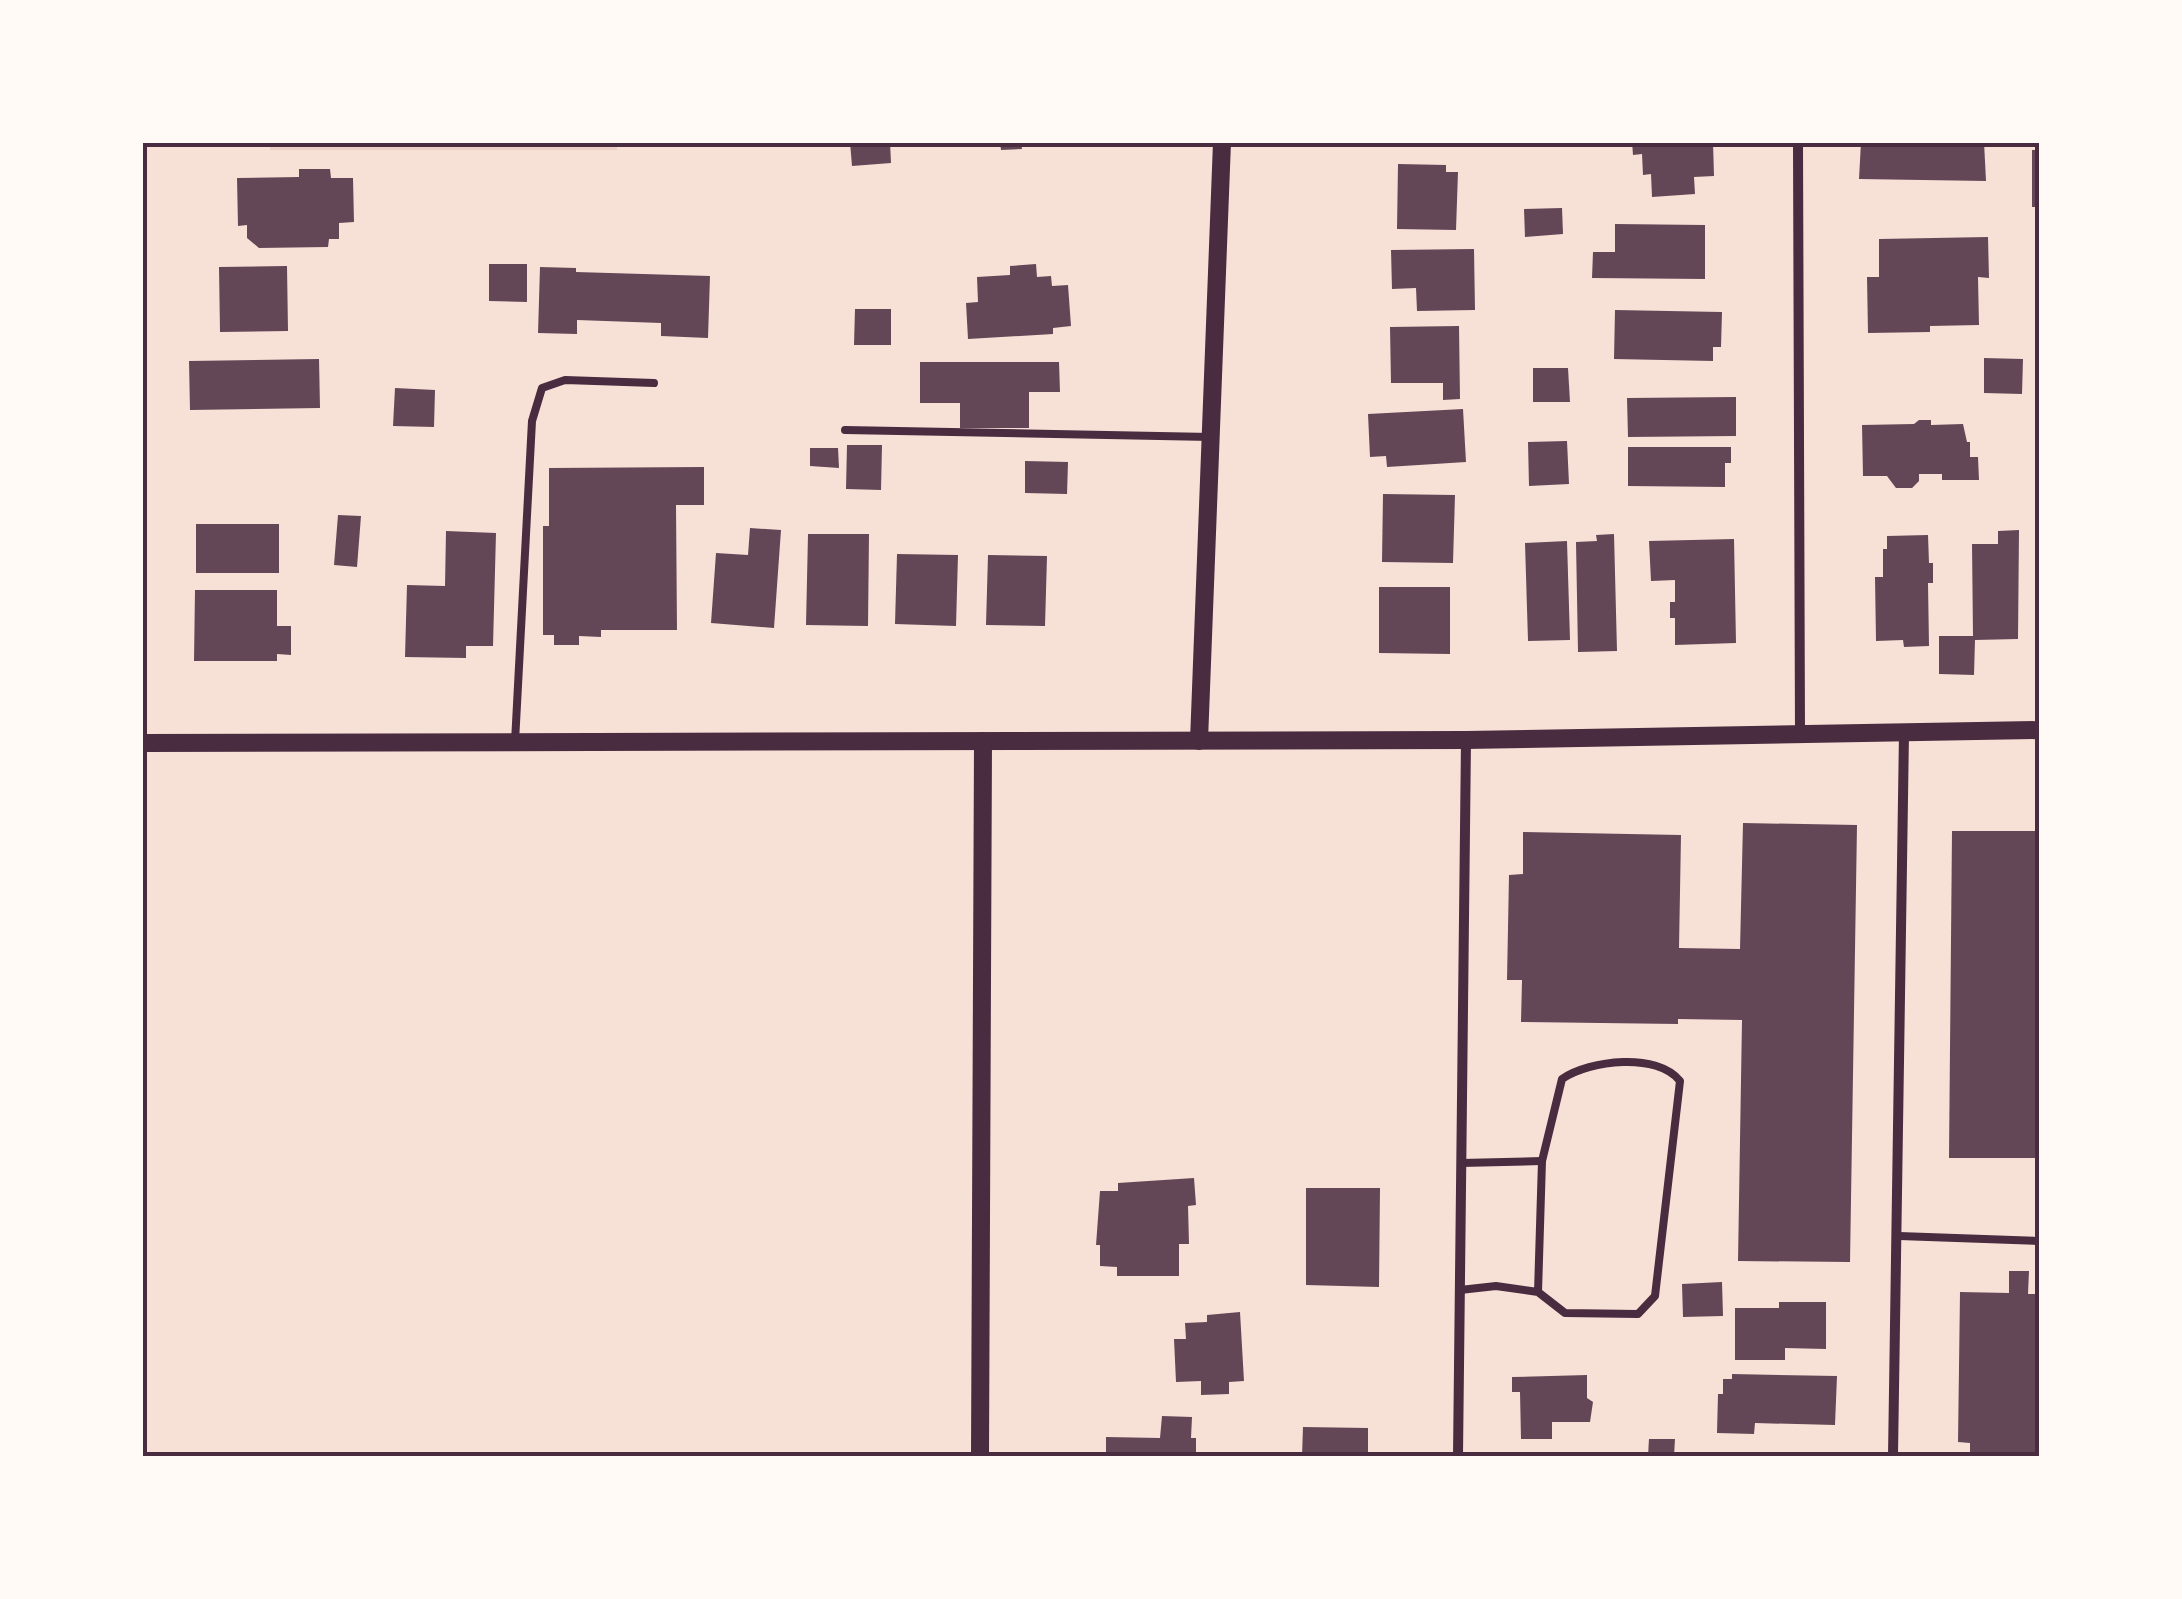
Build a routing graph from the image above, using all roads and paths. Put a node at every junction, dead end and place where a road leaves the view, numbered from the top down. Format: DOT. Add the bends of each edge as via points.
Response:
graph roads {
  1 [pos="1222,142"];
  2 [pos="1798,142"];
  3 [pos="654,383"];
  4 [pos="845,430"];
  5 [pos="1210,438"];
  6 [pos="2040,730"];
  7 [pos="1904,733"];
  8 [pos="1800,735"];
  9 [pos="1466,740"];
  10 [pos="983,741"];
  11 [pos="1199,741"];
  12 [pos="142,742"];
  13 [pos="515,742"];
  14 [pos="1542,1162"];
  15 [pos="1461,1163"];
  16 [pos="1899,1236"];
  17 [pos="2040,1241"];
  18 [pos="1460,1290"];
  19 [pos="1538,1292"];
  20 [pos="980,1456"];
  21 [pos="1458,1456"];
  22 [pos="1893,1456"];
  1 -- 5 [label="street"];
  2 -- 8 [label="street"];
  3 -- 13 [label="lane" via="565,380 542,388 532,421"];
  4 -- 5 [label="lane"];
  5 -- 11 [label="street"];
  6 -- 7 [label="street"];
  7 -- 8 [label="street"];
  7 -- 16 [label="street"];
  8 -- 9 [label="street"];
  9 -- 11 [label="street"];
  9 -- 15 [label="street"];
  10 -- 11 [label="street"];
  10 -- 13 [label="street"];
  10 -- 20 [label="street"];
  12 -- 13 [label="street"];
  14 -- 15 [label="lane"];
  14 -- 19 [label="lane"];
  14 -- 19 [label="lane" via="1562,1079 1571,1073 1632,1061 1670,1070 1680,1081 1655,1296 1638,1314 1564,1313"];
  15 -- 18 [label="street"];
  16 -- 17 [label="lane"];
  16 -- 22 [label="street"];
  18 -- 19 [label="lane"];
  18 -- 21 [label="street"];
}
